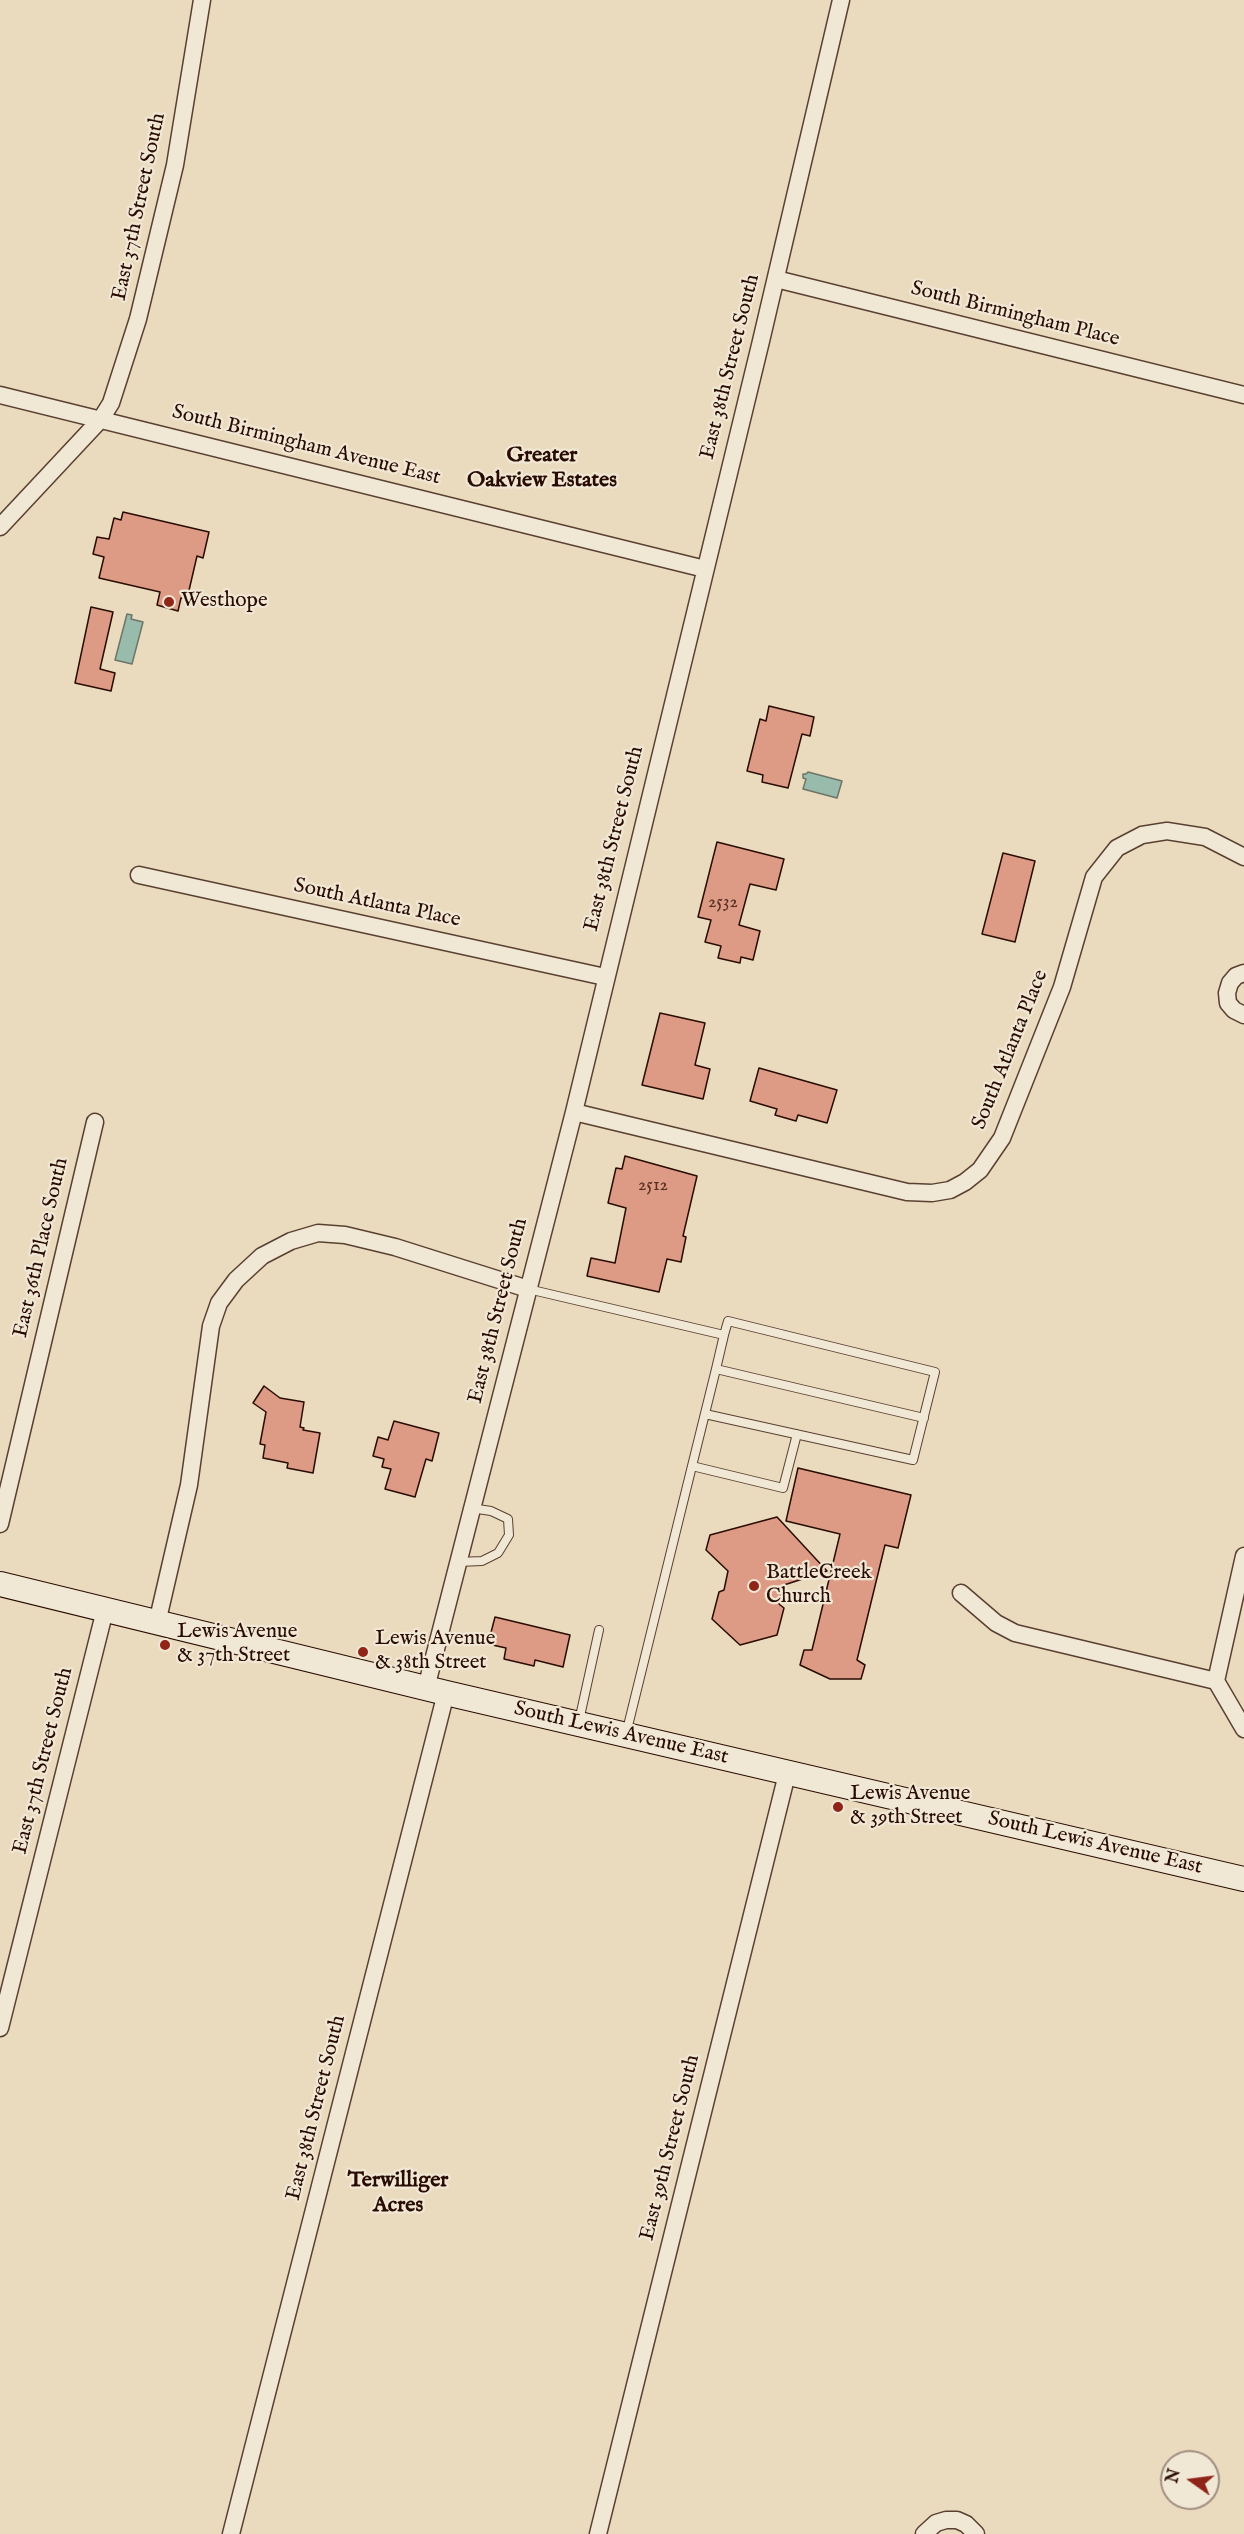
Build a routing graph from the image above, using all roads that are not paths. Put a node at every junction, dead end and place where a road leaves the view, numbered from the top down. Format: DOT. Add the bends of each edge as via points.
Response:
graph roads {
  1 [pos="201,0"];
  2 [pos="841,0"];
  3 [pos="776,279"];
  4 [pos="0,395"];
  5 [pos="1244,395"];
  6 [pos="101,419"];
  7 [pos="0,527"];
  8 [pos="705,569"];
  9 [pos="1244,857"];
  10 [pos="139,875"];
  11 [pos="1244,973"];
  12 [pos="605,977"];
  13 [pos="1244,1015"];
  14 [pos="574,1112"];
  15 [pos="95,1122"];
  16 [pos="528,1288"];
  17 [pos="724,1335"];
  18 [pos="716,1369"];
  19 [pos="705,1413"];
  20 [pos="924,1418"];
  21 [pos="797,1434"];
  22 [pos="692,1466"];
  23 [pos="471,1508"];
  24 [pos="0,1524"];
  25 [pos="1244,1556"];
  26 [pos="458,1562"];
  27 [pos="0,1584"];
  28 [pos="961,1593"];
  29 [pos="105,1610"];
  30 [pos="157,1623"];
  31 [pos="599,1630"];
  32 [pos="1216,1681"];
  33 [pos="436,1690"];
  34 [pos="578,1724"];
  35 [pos="1244,1729"];
  36 [pos="626,1735"];
  37 [pos="787,1774"];
  38 [pos="1244,1879"];
  39 [pos="0,2028"];
  40 [pos="231,2534"];
  41 [pos="598,2534"];
  42 [pos="924,2534"];
  43 [pos="976,2534"];
  1 -- 6 [label="street, East 37th Street South" via="175,165 157,242 138,319 111,402"];
  2 -- 3 [label="street, East 38th Street South"];
  3 -- 5 [label="street, South Birmingham Place"];
  3 -- 8 [label="street, East 38th Street South"];
  4 -- 6 [label="street, South Birmingham Avenue East"];
  6 -- 7 [label="street, East 37th Street South"];
  6 -- 8 [label="street, South Birmingham Avenue East"];
  8 -- 12 [label="street, East 38th Street South"];
  9 -- 14 [label="street, South Atlanta Place" via="1205,837 1167,831 1142,835 1117,848 1094,877 1062,987 1002,1138 980,1170 950,1190 906,1192"];
  10 -- 12 [label="street, South Atlanta Place"];
  11 -- 13 [label="street" via="1230,983 1227,993 1228,1003"];
  12 -- 14 [label="street, East 38th Street South"];
  14 -- 16 [label="street, East 38th Street South"];
  15 -- 24 [label="street, East 36th Place South"];
  16 -- 17 [label="lane"];
  16 -- 23 [label="street, East 38th Street South"];
  16 -- 30 [label="street" via="345,1235 318,1233 262,1256 219,1303 211,1326 189,1485"];
  17 -- 18 [label="lane"];
  17 -- 20 [label="lane" via="728,1322 935,1372"];
  18 -- 19 [label="lane"];
  18 -- 20 [label="lane"];
  19 -- 21 [label="lane"];
  19 -- 22 [label="lane"];
  20 -- 21 [label="lane" via="914,1460"];
  21 -- 22 [label="lane" via="783,1488"];
  22 -- 36 [label="lane"];
  23 -- 26 [label="street, East 38th Street South"];
  23 -- 26 [label="lane" via="492,1511 508,1520 509,1535 498,1553 482,1561"];
  25 -- 32 [label="street"];
  26 -- 33 [label="street, East 38th Street South"];
  27 -- 29 [label="main road, South Lewis Avenue East"];
  28 -- 32 [label="street" via="996,1623 1015,1633"];
  29 -- 30 [label="main road, South Lewis Avenue East"];
  29 -- 39 [label="street, East 37th Street South"];
  30 -- 33 [label="main road, South Lewis Avenue East"];
  31 -- 34 [label="lane"];
  32 -- 35 [label="street"];
  33 -- 34 [label="main road, South Lewis Avenue East"];
  33 -- 40 [label="street, East 38th Street South"];
  34 -- 36 [label="main road, South Lewis Avenue East"];
  36 -- 37 [label="main road, South Lewis Avenue East"];
  37 -- 38 [label="main road, South Lewis Avenue East"];
  37 -- 41 [label="street, East 39th Street South"];
  42 -- 43 [label="street" via="946,2520 966,2524"];
}
